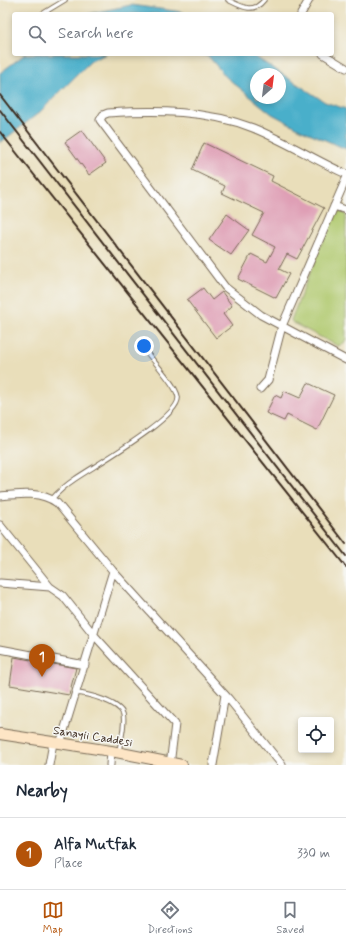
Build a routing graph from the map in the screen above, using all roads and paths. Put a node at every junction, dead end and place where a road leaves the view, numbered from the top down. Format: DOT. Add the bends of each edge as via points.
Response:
graph roads {
  1 [pos="65,0"];
  2 [pos="228,0"];
  3 [pos="264,0"];
  4 [pos="309,0"];
  5 [pos="45,12"];
  6 [pos="302,12"];
  7 [pos="326,56"];
  8 [pos="346,68"];
  9 [pos="346,174"];
  10 [pos="346,179"];
  11 [pos="334,206"];
  12 [pos="346,210"];
  13 [pos="282,326"];
  14 [pos="139,343"];
  15 [pos="346,360"];
  16 [pos="260,388"];
  17 [pos="0,496"];
  18 [pos="52,499"];
  19 [pos="0,526"];
  20 [pos="114,571"];
  21 [pos="0,582"];
  22 [pos="50,587"];
  23 [pos="94,634"];
  24 [pos="0,649"];
  25 [pos="85,665"];
  26 [pos="76,693"];
  27 [pos="225,695"];
  28 [pos="0,734"];
  29 [pos="56,744"];
  30 [pos="115,752"];
  31 [pos="170,764"];
  32 [pos="49,765"];
  33 [pos="110,765"];
  34 [pos="182,765"];
  35 [pos="213,765"];
  36 [pos="282,765"];
  1 -- 5 [label="lane"];
  2 -- 3 [label="lane" via="250,9"];
  4 -- 6 [label="street"];
  7 -- 8 [label="street"];
  9 -- 13 [label="street" via="252,128 212,116 158,110 108,113 100,120 225,288 261,315"];
  10 -- 11 [label="street"];
  11 -- 12 [label="street"];
  11 -- 13 [label="street"];
  13 -- 15 [label="street"];
  13 -- 16 [label="street" via="268,380"];
  14 -- 18 [label="lane" via="174,387 178,397 176,406 159,422 116,454 76,478"];
  17 -- 18 [label="street" via="36,495"];
  18 -- 20 [label="street"];
  19 -- 22 [label="street"];
  20 -- 23 [label="street"];
  20 -- 27 [label="street"];
  21 -- 22 [label="street"];
  22 -- 23 [label="street" via="63,596"];
  23 -- 25 [label="street"];
  23 -- 31 [label="street" via="175,724"];
  24 -- 25 [label="street"];
  25 -- 26 [label="street"];
  26 -- 29 [label="street"];
  26 -- 30 [label="lane" via="94,695 123,714"];
  27 -- 35 [label="street"];
  27 -- 36 [label="street"];
  28 -- 29 [label="street, Sanayii Caddesi"];
  29 -- 30 [label="street, Sanayii Caddesi"];
  29 -- 32 [label="street"];
  30 -- 31 [label="street, Sanayii Caddesi"];
  30 -- 33 [label="street"];
  31 -- 34 [label="street, Sanayii Caddesi"];
}
